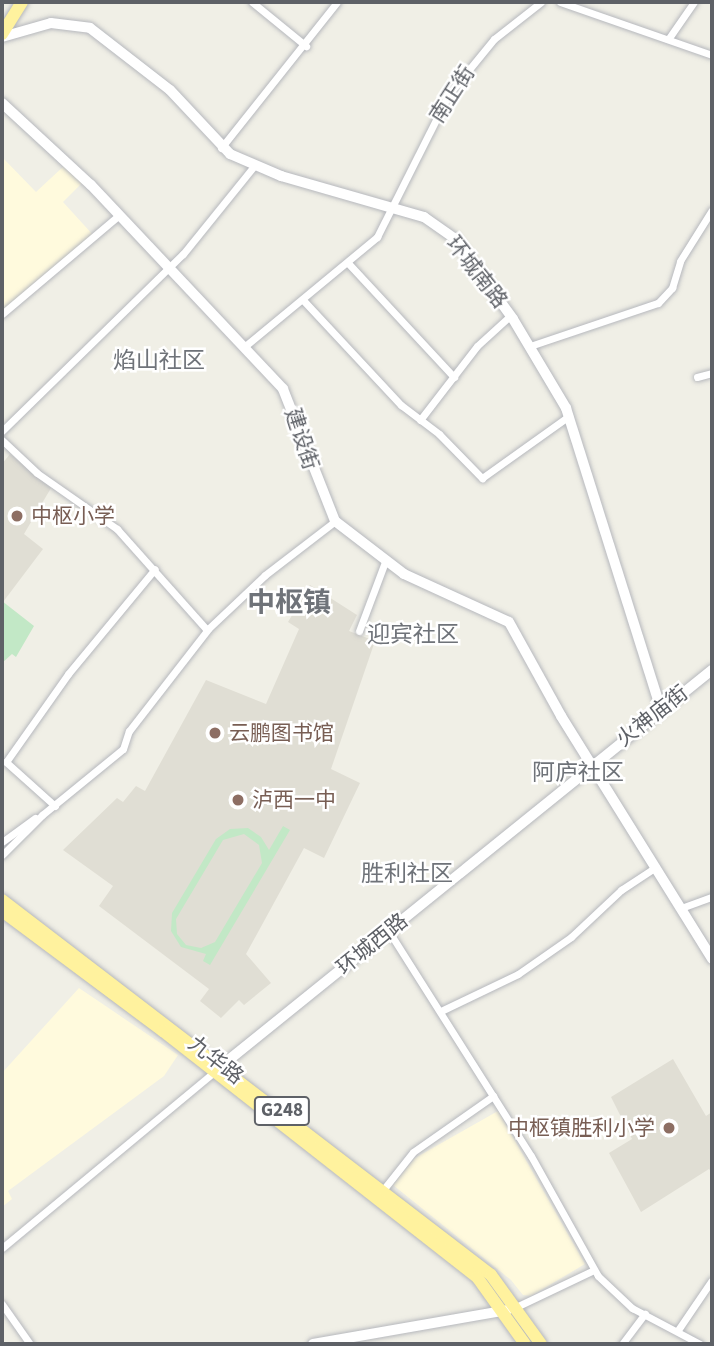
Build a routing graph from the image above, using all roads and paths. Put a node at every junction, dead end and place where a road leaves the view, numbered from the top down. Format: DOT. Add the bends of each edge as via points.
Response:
graph roads {
  1 [pos="22,2"];
  2 [pos="252,2"];
  3 [pos="337,2"];
  4 [pos="541,2"];
  5 [pos="560,2"];
  6 [pos="695,2"];
  7 [pos="2,36"];
  8 [pos="669,38"];
  9 [pos="306,46"];
  10 [pos="712,55"];
  11 [pos="2,103"];
  12 [pos="221,148"];
  13 [pos="254,166"];
  14 [pos="391,207"];
  15 [pos="712,210"];
  16 [pos="119,215"];
  17 [pos="348,263"];
  18 [pos="169,268"];
  19 [pos="303,300"];
  20 [pos="2,314"];
  21 [pos="511,315"];
  22 [pos="530,346"];
  23 [pos="244,347"];
  24 [pos="712,373"];
  25 [pos="454,377"];
  26 [pos="697,377"];
  27 [pos="569,416"];
  28 [pos="419,420"];
  29 [pos="2,431"];
  30 [pos="2,440"];
  31 [pos="335,521"];
  32 [pos="385,562"];
  33 [pos="155,569"];
  34 [pos="207,630"];
  35 [pos="359,631"];
  36 [pos="712,670"];
  37 [pos="661,709"];
  38 [pos="593,763"];
  39 [pos="55,806"];
  40 [pos="42,815"];
  41 [pos="2,842"];
  42 [pos="2,855"];
  43 [pos="656,867"];
  44 [pos="712,897"];
  45 [pos="2,900"];
  46 [pos="681,908"];
  47 [pos="2,911"];
  48 [pos="388,930"];
  49 [pos="712,959"];
  50 [pos="443,1010"];
  51 [pos="219,1068"];
  52 [pos="493,1096"];
  53 [pos="383,1190"];
  54 [pos="2,1248"];
  55 [pos="594,1270"];
  56 [pos="712,1280"];
  57 [pos="2,1304"];
  58 [pos="516,1307"];
  59 [pos="503,1311"];
  60 [pos="645,1314"];
  61 [pos="678,1330"];
  62 [pos="30,1344"];
  63 [pos="313,1344"];
  64 [pos="524,1344"];
  65 [pos="541,1344"];
  66 [pos="622,1344"];
  67 [pos="700,1344"];
  1 -- 7 [label="highway"];
  2 -- 9 [label="street"];
  3 -- 9 [label="street"];
  4 -- 14 [label="street, 南正街" via="505,29 465,71 443,104"];
  5 -- 8 [label="street"];
  6 -- 8 [label="street"];
  7 -- 12 [label="street, 环城南路" via="51,23 90,28 170,90"];
  8 -- 10 [label="street"];
  9 -- 12 [label="street"];
  11 -- 16 [label="street, 建设街"];
  12 -- 13 [label="street, 环城南路"];
  13 -- 14 [label="street, 环城南路"];
  13 -- 18 [label="street"];
  14 -- 17 [label="street, 南正街" via="377,237"];
  14 -- 21 [label="street, 环城南路" via="424,217 448,232"];
  15 -- 22 [label="street" via="680,261 672,288 658,303"];
  16 -- 18 [label="street, 建设街"];
  16 -- 20 [label="street"];
  17 -- 19 [label="street, 南正街"];
  17 -- 25 [label="street"];
  18 -- 23 [label="street, 建设街"];
  18 -- 29 [label="street"];
  19 -- 23 [label="street, 南正街"];
  19 -- 28 [label="street"];
  21 -- 22 [label="street, 环城南路"];
  21 -- 25 [label="street" via="477,346"];
  22 -- 27 [label="street, 环城南路"];
  23 -- 31 [label="street, 建设街" via="289,398 316,481"];
  24 -- 26 [label="street"];
  25 -- 28 [label="street"];
  27 -- 28 [label="street" via="482,478"];
  27 -- 37 [label="street, 环城南路"];
  30 -- 33 [label="street" via="44,479 107,520"];
  31 -- 32 [label="street, 建设街"];
  31 -- 34 [label="street" via="265,575"];
  32 -- 35 [label="street"];
  32 -- 38 [label="street, 建设街" via="509,622 547,694"];
  33 -- 34 [label="street"];
  33 -- 39 [label="street" via="68,674 6,762"];
  34 -- 39 [label="street" via="129,732 123,749"];
  36 -- 37 [label="main road, 火神庙街"];
  37 -- 38 [label="main road, 火神庙街"];
  38 -- 43 [label="street, 建设街"];
  38 -- 48 [label="main road, 环城西路"];
  39 -- 40 [label="street"];
  40 -- 41 [label="street" via="19,826"];
  40 -- 42 [label="street"];
  43 -- 46 [label="street, 建设街"];
  43 -- 50 [label="street" via="518,974"];
  44 -- 46 [label="street"];
  45 -- 51 [label="highway, 九华路 / G248"];
  46 -- 49 [label="street, 建设街"];
  47 -- 51 [label="highway, 九华路 / G248"];
  48 -- 50 [label="street"];
  48 -- 51 [label="main road, 环城西路"];
  50 -- 52 [label="street"];
  51 -- 53 [label="highway, 九华路 / G248"];
  51 -- 54 [label="street"];
  51 -- 59 [label="highway, 九华路 / G248" via="477,1277"];
  52 -- 53 [label="street" via="412,1152"];
  52 -- 55 [label="street" via="568,1218"];
  53 -- 58 [label="highway, 九华路 / G248" via="500,1282"];
  55 -- 58 [label="street"];
  55 -- 60 [label="street" via="614,1293"];
  56 -- 61 [label="street"];
  57 -- 62 [label="street"];
  58 -- 59 [label="main road"];
  58 -- 65 [label="highway, 九华路 / G248"];
  59 -- 63 [label="main road"];
  59 -- 64 [label="highway, 九华路 / G248"];
  60 -- 61 [label="street"];
  60 -- 66 [label="street"];
  61 -- 67 [label="street"];
}
